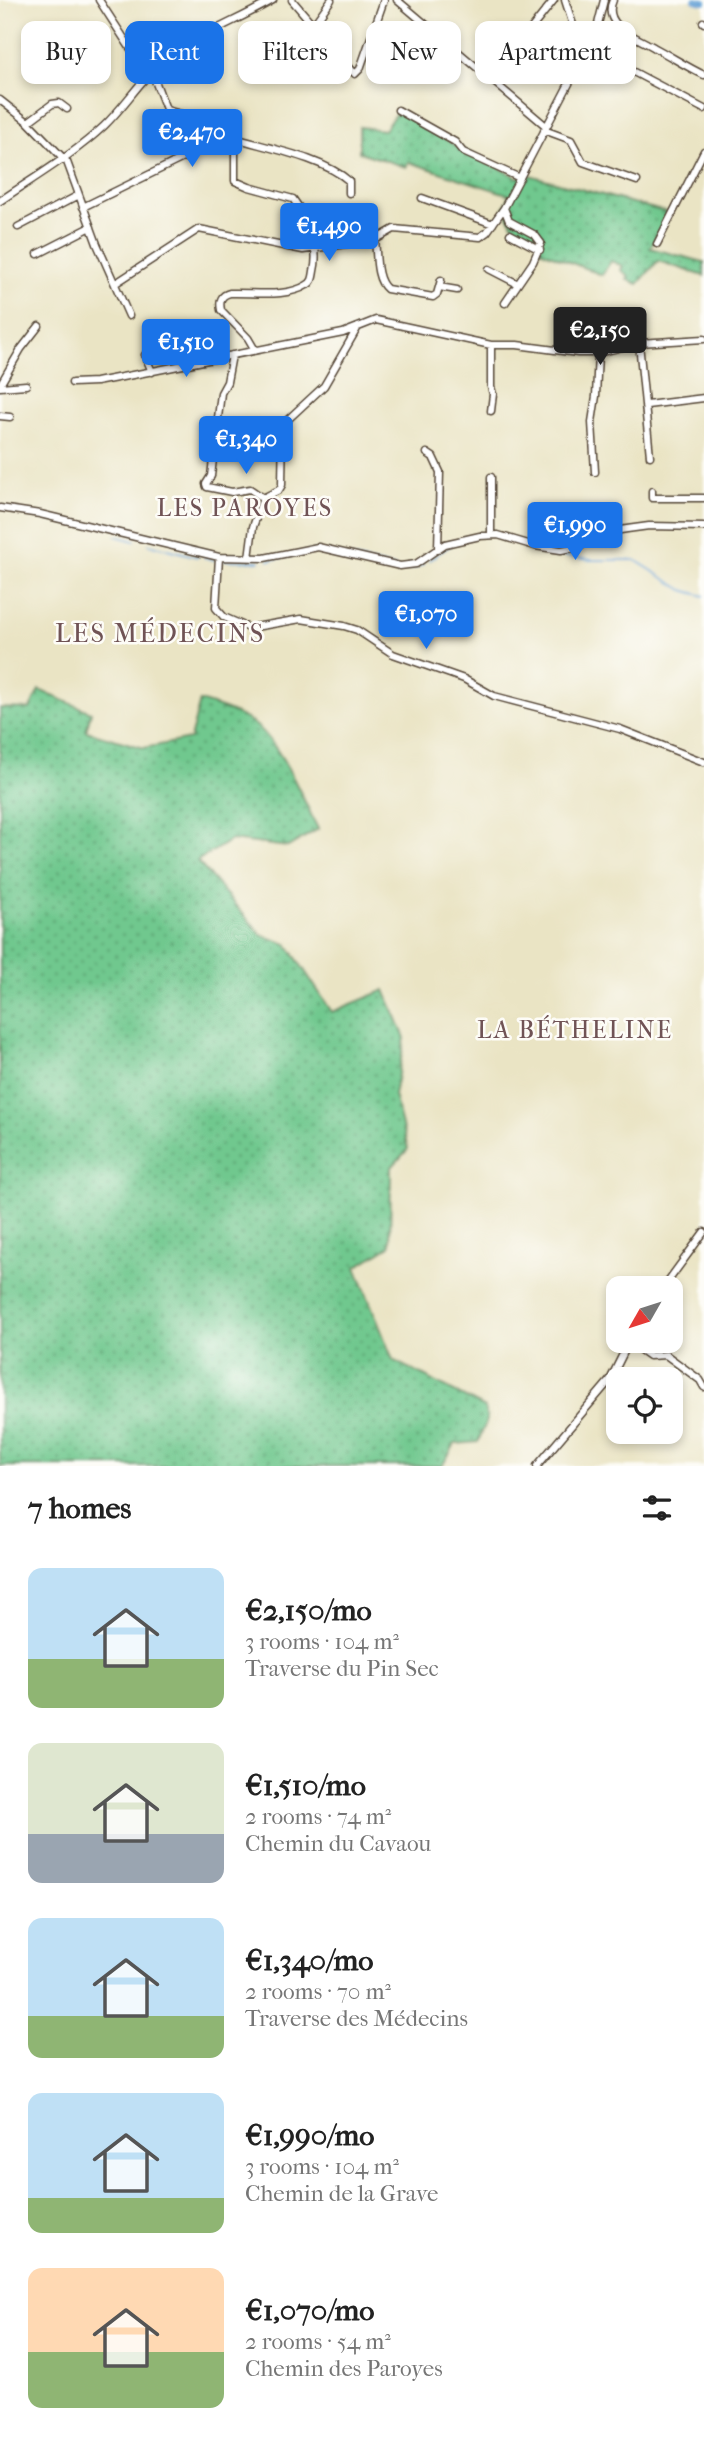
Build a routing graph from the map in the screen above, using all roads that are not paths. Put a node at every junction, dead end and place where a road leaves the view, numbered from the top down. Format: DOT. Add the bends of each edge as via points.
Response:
graph roads {
  1 [pos="99,0"];
  2 [pos="274,0"];
  3 [pos="331,0"];
  4 [pos="397,0"];
  5 [pos="554,0"];
  6 [pos="565,0"];
  7 [pos="604,0"];
  8 [pos="613,0"];
  9 [pos="295,1"];
  10 [pos="382,4"];
  11 [pos="312,21"];
  12 [pos="316,21"];
  13 [pos="537,21"];
  14 [pos="572,21"];
  15 [pos="599,21"];
  16 [pos="224,27"];
  17 [pos="125,40"];
  18 [pos="475,66"];
  19 [pos="352,70"];
  20 [pos="636,73"];
  21 [pos="704,75"];
  22 [pos="140,84"];
  23 [pos="156,84"];
  24 [pos="497,84"];
  25 [pos="568,84"];
  26 [pos="0,100"];
  27 [pos="67,109"];
  28 [pos="704,109"];
  29 [pos="166,110"];
  30 [pos="398,110"];
  31 [pos="28,122"];
  32 [pos="545,128"];
  33 [pos="235,138"];
  34 [pos="704,151"];
  35 [pos="63,158"];
  36 [pos="520,178"];
  37 [pos="637,181"];
  38 [pos="349,193"];
  39 [pos="79,195"];
  40 [pos="422,198"];
  41 [pos="0,201"];
  42 [pos="83,207"];
  43 [pos="504,208"];
  44 [pos="492,224"];
  45 [pos="18,227"];
  46 [pos="91,228"];
  47 [pos="510,234"];
  48 [pos="375,240"];
  49 [pos="657,244"];
  50 [pos="316,248"];
  51 [pos="540,250"];
  52 [pos="38,254"];
  53 [pos="489,269"];
  54 [pos="116,283"];
  55 [pos="518,284"];
  56 [pos="457,290"];
  57 [pos="505,303"];
  58 [pos="130,316"];
  59 [pos="39,326"];
  60 [pos="358,327"];
  61 [pos="704,338"];
  62 [pos="639,343"];
  63 [pos="492,345"];
  64 [pos="256,351"];
  65 [pos="598,353"];
  66 [pos="145,355"];
  67 [pos="232,355"];
  68 [pos="152,372"];
  69 [pos="72,383"];
  70 [pos="26,385"];
  71 [pos="0,386"];
  72 [pos="704,398"];
  73 [pos="647,405"];
  74 [pos="491,411"];
  75 [pos="0,416"];
  76 [pos="10,417"];
  77 [pos="427,453"];
  78 [pos="650,456"];
  79 [pos="595,472"];
  80 [pos="491,477"];
  81 [pos="652,492"];
  82 [pos="263,498"];
  83 [pos="704,498"];
  84 [pos="0,508"];
  85 [pos="597,516"];
  86 [pos="704,527"];
  87 [pos="601,533"];
  88 [pos="491,534"];
  89 [pos="438,549"];
  90 [pos="219,557"];
  91 [pos="249,558"];
  92 [pos="704,762"];
  93 [pos="704,1232"];
  94 [pos="672,1276"];
  95 [pos="624,1353"];
  96 [pos="645,1353"];
  97 [pos="704,1387"];
  98 [pos="537,1466"];
  1 -- 17 [label="street"];
  2 -- 16 [label="street"];
  3 -- 12 [label="street"];
  4 -- 18 [label="street"];
  5 -- 13 [label="street"];
  6 -- 14 [label="street"];
  7 -- 15 [label="street"];
  8 -- 21 [label="street" via="611,18 627,33"];
  9 -- 11 [label="street"];
  10 -- 19 [label="street" via="360,69 355,74"];
  20 -- 28 [label="street"];
  22 -- 35 [label="street" via="103,127"];
  23 -- 29 [label="street"];
  24 -- 32 [label="street"];
  25 -- 32 [label="street"];
  26 -- 31 [label="street"];
  27 -- 31 [label="street" via="52,104"];
  29 -- 33 [label="street"];
  29 -- 42 [label="street" via="183,158"];
  30 -- 36 [label="street" via="456,142 463,152"];
  31 -- 35 [label="street"];
  32 -- 36 [label="street"];
  32 -- 37 [label="street" via="571,140 583,162"];
  33 -- 38 [label="street" via="341,174 349,181"];
  33 -- 50 [label="street" via="235,181 293,199"];
  34 -- 49 [label="street"];
  35 -- 39 [label="street"];
  35 -- 41 [label="street"];
  36 -- 43 [label="street"];
  39 -- 42 [label="street"];
  39 -- 45 [label="street"];
  40 -- 44 [label="street"];
  42 -- 46 [label="street"];
  43 -- 44 [label="street"];
  43 -- 51 [label="street" via="509,221 540,239"];
  44 -- 48 [label="street" via="477,237 394,229"];
  46 -- 52 [label="street"];
  46 -- 54 [label="street"];
  47 -- 51 [label="street"];
  48 -- 50 [label="street"];
  48 -- 56 [label="street" via="380,278 387,289 433,297 440,283"];
  50 -- 54 [label="street" via="303,250 199,229"];
  50 -- 64 [label="street" via="313,280 306,286 282,293 230,293 220,300 220,310"];
  51 -- 55 [label="street"];
  53 -- 55 [label="street"];
  54 -- 58 [label="street"];
  55 -- 57 [label="street"];
  59 -- 71 [label="street"];
  60 -- 63 [label="street" via="368,321 384,321"];
  60 -- 64 [label="street"];
  60 -- 82 [label="street" via="324,386 283,424 282,485"];
  61 -- 62 [label="street"];
  62 -- 65 [label="street"];
  62 -- 73 [label="street"];
  63 -- 65 [label="street"];
  63 -- 74 [label="street"];
  64 -- 67 [label="street"];
  65 -- 79 [label="street" via="592,422"];
  66 -- 68 [label="street"];
  67 -- 68 [label="street"];
  67 -- 82 [label="street" via="206,484 232,492 250,489"];
  68 -- 69 [label="street"];
  70 -- 71 [label="street"];
  72 -- 73 [label="street"];
  73 -- 78 [label="street"];
  75 -- 76 [label="street"];
  77 -- 89 [label="street" via="440,472"];
  80 -- 88 [label="street"];
  81 -- 83 [label="street" via="652,498"];
  82 -- 91 [label="street"];
  84 -- 90 [label="street"];
  85 -- 87 [label="street"];
  86 -- 87 [label="street" via="649,526"];
  87 -- 88 [label="street" via="579,547 561,550"];
  88 -- 89 [label="street" via="464,538"];
  89 -- 91 [label="street" via="416,564 400,566 318,547"];
  90 -- 91 [label="street"];
  90 -- 92 [label="street" via="216,608 240,625 249,628 301,619 344,626 393,654 494,696 620,729"];
  93 -- 94 [label="street"];
  95 -- 98 [label="street" via="610,1380"];
  96 -- 97 [label="street" via="666,1355"];
}
